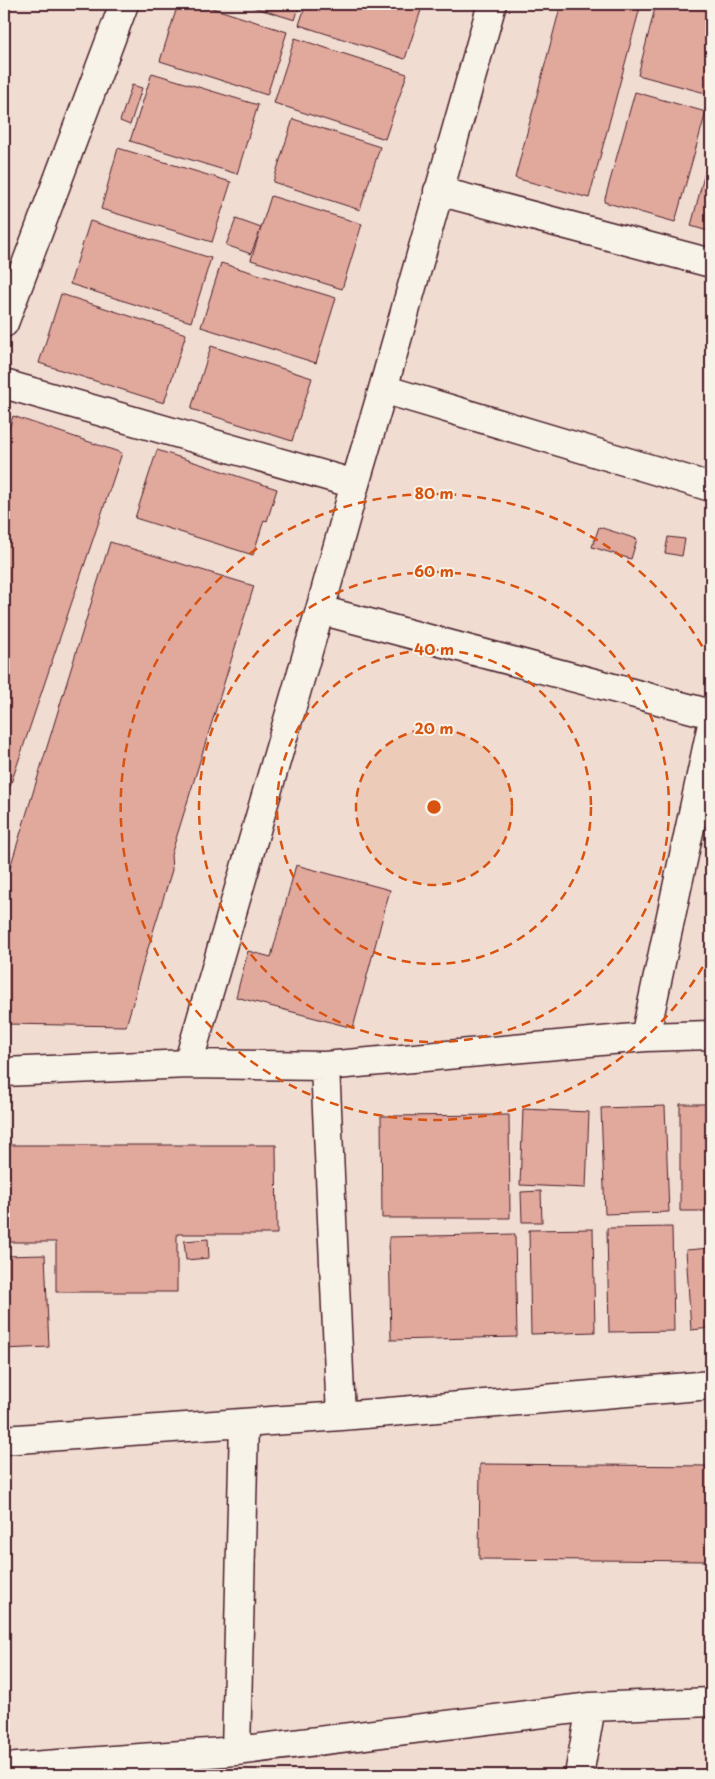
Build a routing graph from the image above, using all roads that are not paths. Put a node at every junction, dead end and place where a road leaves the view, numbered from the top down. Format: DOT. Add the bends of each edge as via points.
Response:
graph roads {
  1 [pos="124,4"];
  2 [pos="492,4"];
  3 [pos="438,191"];
  4 [pos="711,263"];
  5 [pos="4,323"];
  6 [pos="4,384"];
  7 [pos="384,390"];
  8 [pos="355,484"];
  9 [pos="711,486"];
  10 [pos="320,610"];
  11 [pos="711,714"];
  12 [pos="711,729"];
  13 [pos="711,1035"];
  14 [pos="646,1037"];
  15 [pos="188,1064"];
  16 [pos="325,1066"];
  17 [pos="4,1072"];
  18 [pos="711,1385"];
  19 [pos="341,1416"];
  20 [pos="244,1423"];
  21 [pos="4,1440"];
  22 [pos="711,1702"];
  23 [pos="591,1707"];
  24 [pos="236,1751"];
  25 [pos="4,1768"];
  26 [pos="579,1775"];
  1 -- 5 [label="street"];
  2 -- 3 [label="street"];
  3 -- 4 [label="street"];
  3 -- 7 [label="street"];
  6 -- 8 [label="street"];
  7 -- 8 [label="street"];
  7 -- 9 [label="street"];
  8 -- 10 [label="street"];
  10 -- 11 [label="street"];
  10 -- 15 [label="street"];
  12 -- 14 [label="street"];
  13 -- 14 [label="street"];
  14 -- 16 [label="street"];
  15 -- 16 [label="street"];
  15 -- 17 [label="street"];
  16 -- 19 [label="street"];
  18 -- 19 [label="street"];
  19 -- 20 [label="street"];
  20 -- 21 [label="street"];
  20 -- 24 [label="street"];
  22 -- 23 [label="street"];
  23 -- 24 [label="street"];
  23 -- 26 [label="street"];
  24 -- 25 [label="street"];
}
